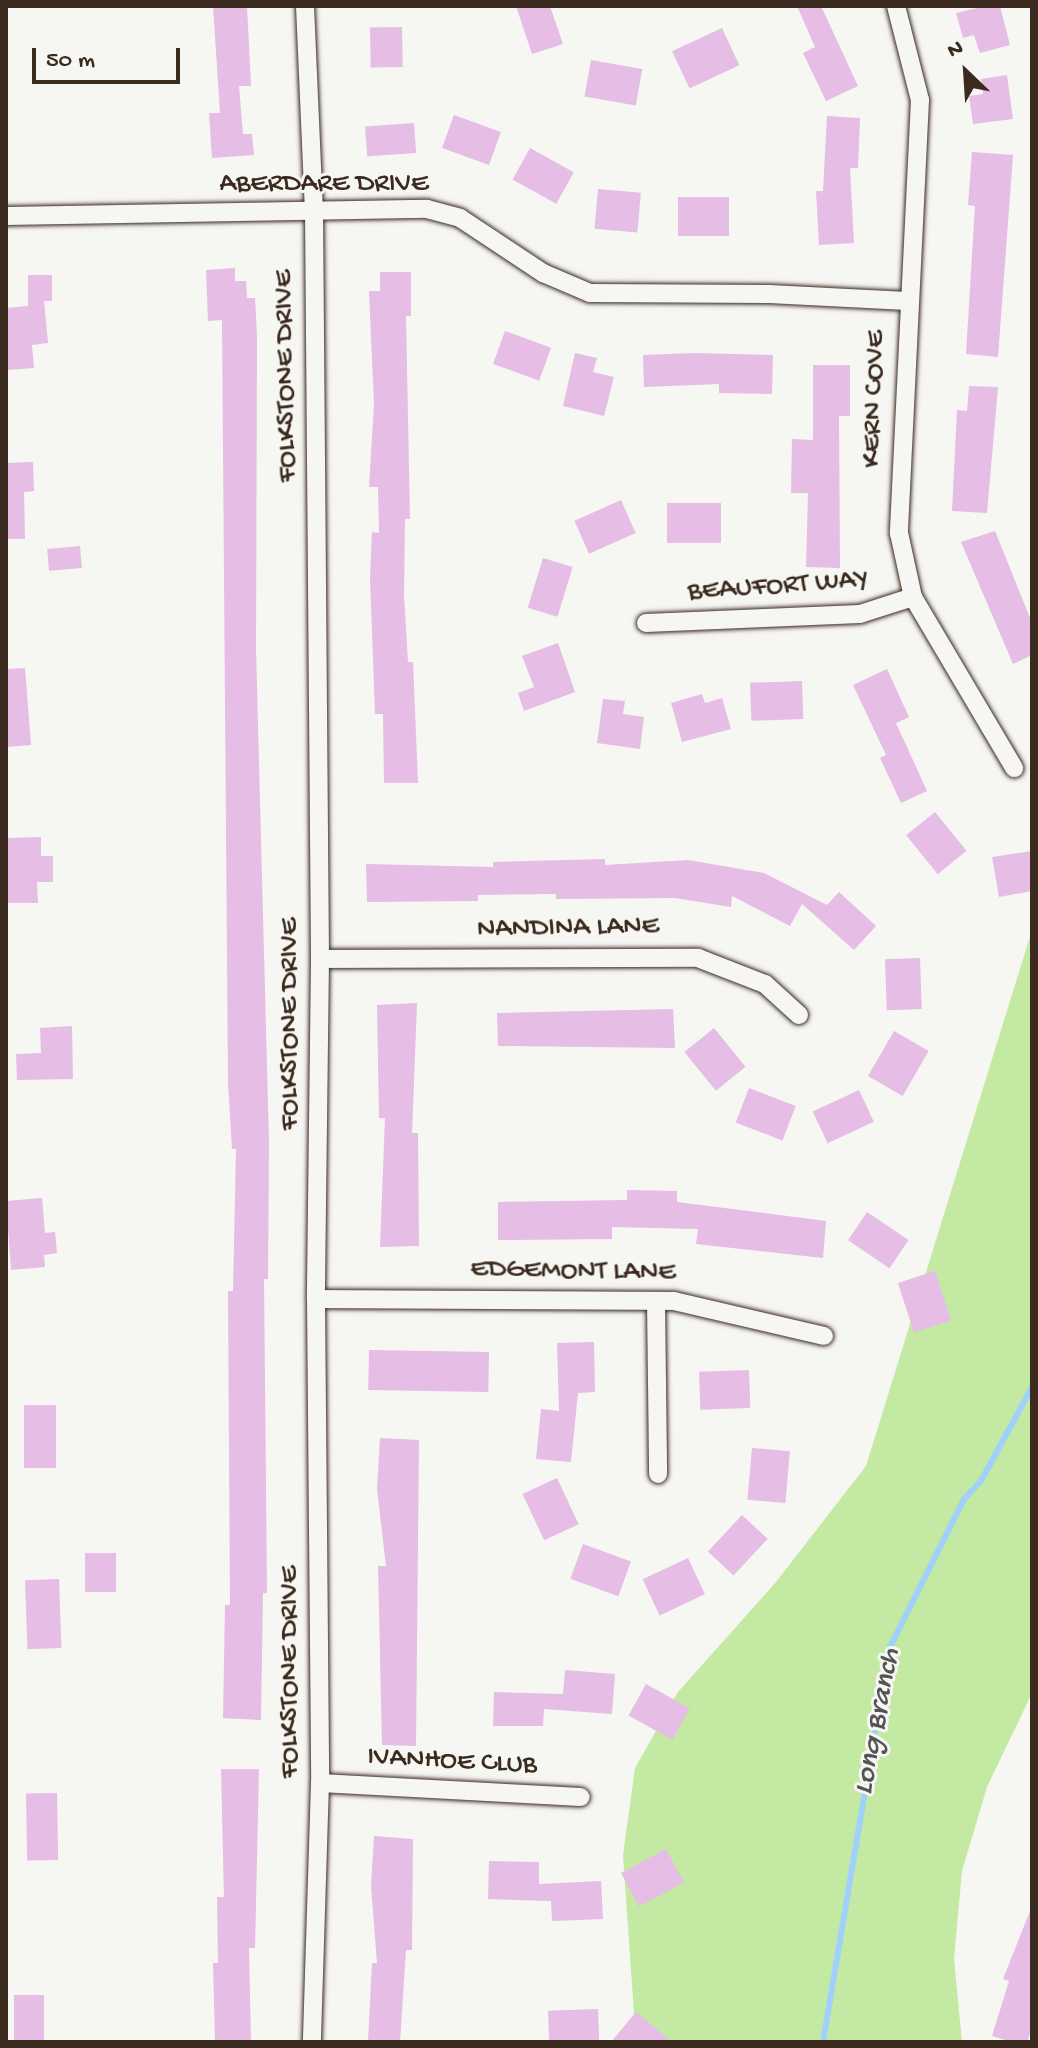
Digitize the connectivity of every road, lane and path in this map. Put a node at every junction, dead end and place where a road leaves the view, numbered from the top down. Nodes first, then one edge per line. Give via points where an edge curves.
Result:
1 (305, 6) edge
2 (896, 6) edge
3 (314, 210) junction
4 (6, 216) edge
5 (907, 301) junction
6 (913, 597) junction
7 (646, 623) dead end
8 (1014, 768) dead end
9 (320, 959) junction
10 (799, 1015) dead end
11 (316, 1299) junction
12 (656, 1301) junction
13 (824, 1336) dead end
14 (658, 1474) dead end
15 (320, 1783) junction
16 (581, 1797) dead end
17 (312, 2042) edge

1 - 3 street, FOLKSTONE DRIVE
2 - 5 street, KERN COVE via 920,100
3 - 4 street, ABERDARE DRIVE
3 - 5 street, ABERDARE DRIVE via 427,209 460,218 543,273 590,293
3 - 9 street, FOLKSTONE DRIVE
5 - 6 street, KERN COVE via 899,533
6 - 7 street, BEAUFORT WAY via 860,614
6 - 8 street, KERN COVE
9 - 10 street, NANDINA LANE via 698,958 765,984
9 - 11 street, FOLKSTONE DRIVE
11 - 12 street, EDGEMONT LANE
11 - 15 street, FOLKSTONE DRIVE
12 - 13 street, EDGEMONT LANE via 694,1303
12 - 14 street
15 - 16 street, IVANHOE CLUB
15 - 17 street, FOLKSTONE DRIVE

